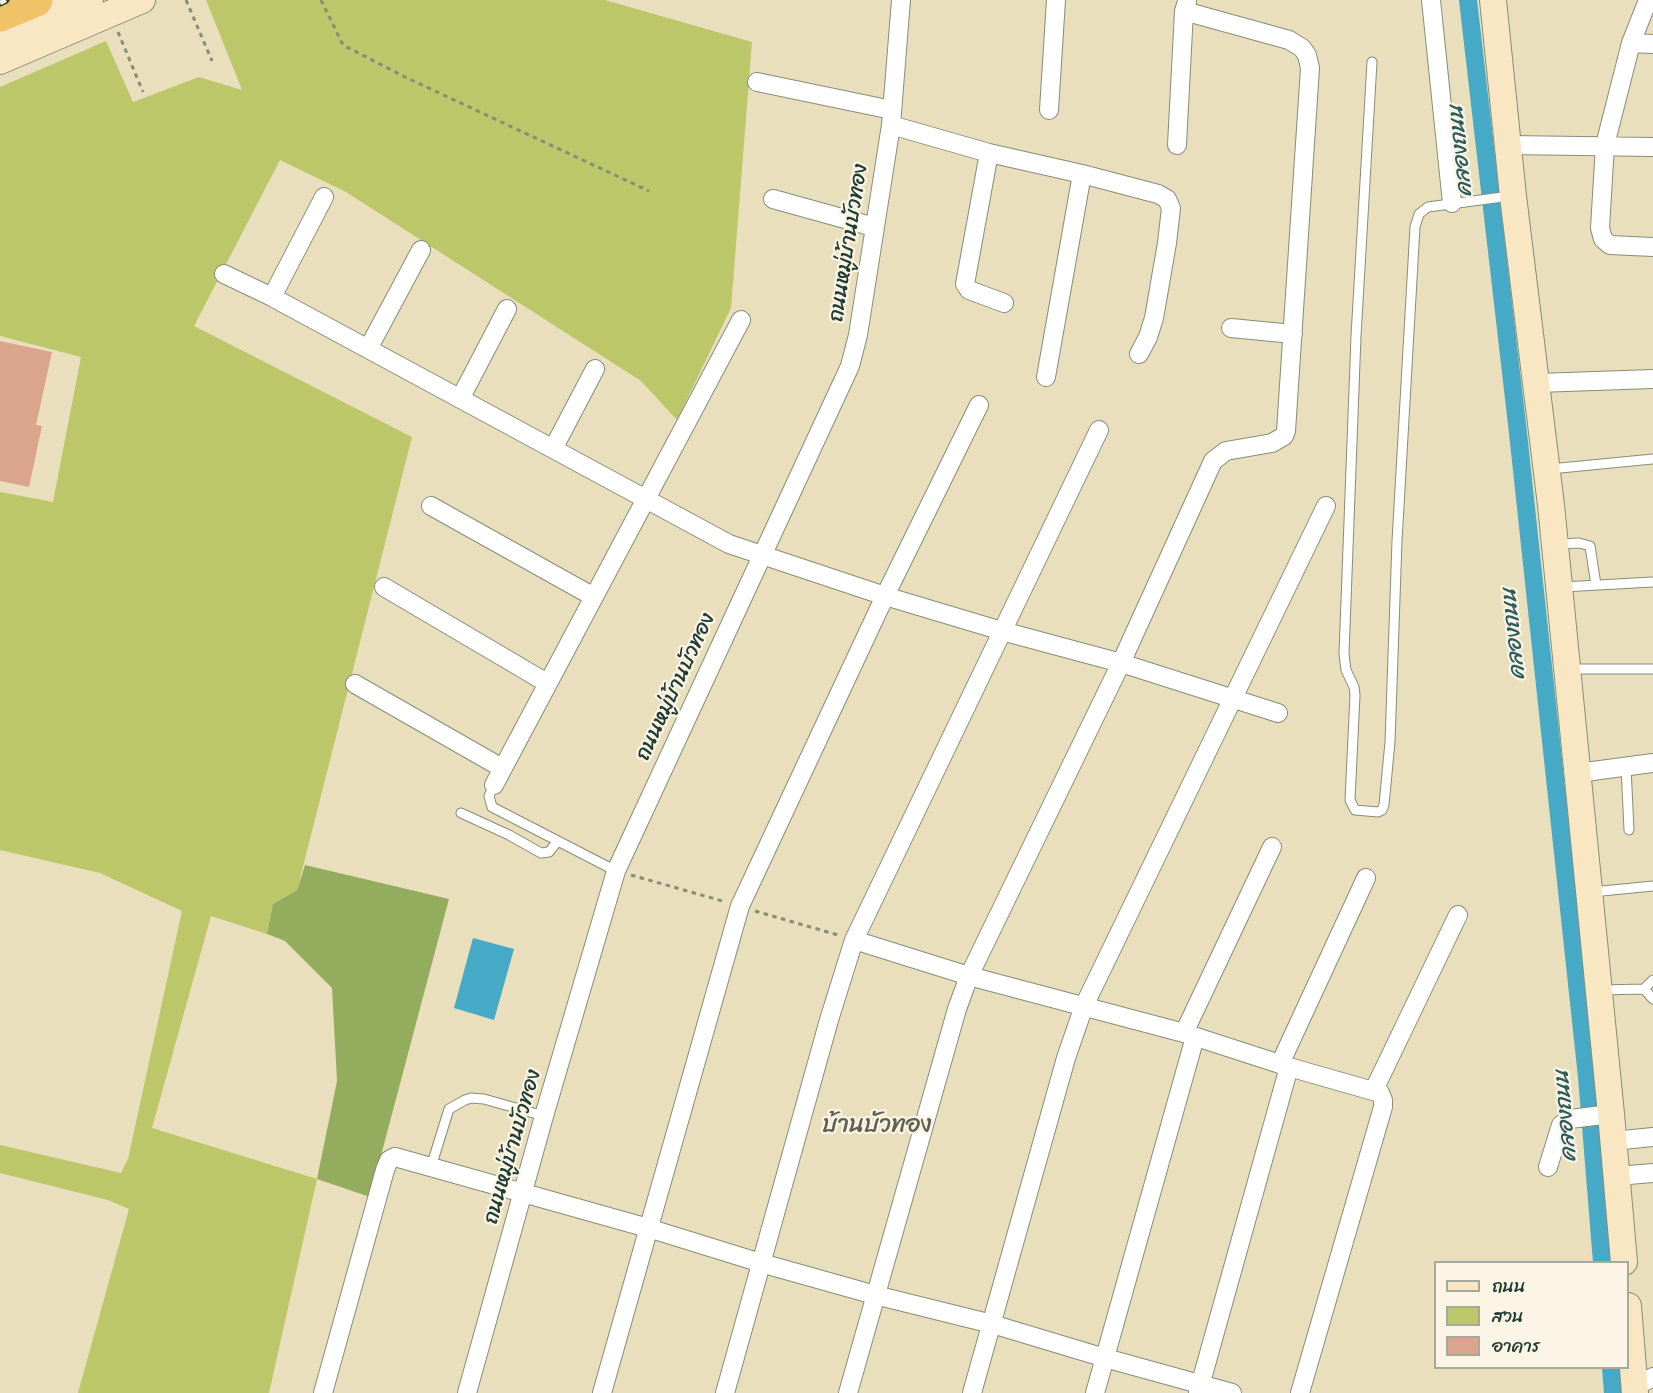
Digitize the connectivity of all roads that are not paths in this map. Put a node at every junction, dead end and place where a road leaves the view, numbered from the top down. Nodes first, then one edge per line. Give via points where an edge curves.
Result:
1 (36, 0) edge
2 (142, 0) edge
3 (901, 0) edge
4 (1056, 0) edge
5 (1431, 0) edge
6 (1494, 0) edge
7 (1648, 0) edge
8 (1186, 5) edge
9 (100, 7) edge
10 (0, 15) edge
11 (0, 36) edge
12 (1631, 43) junction
13 (1653, 44) edge
14 (0, 61) edge
15 (1372, 62) dead end
16 (757, 82) dead end
17 (1049, 110) dead end
18 (891, 117) junction
19 (1177, 145) dead end
20 (1509, 145) junction
21 (1605, 145) junction
22 (1653, 147) edge
23 (989, 153) junction
24 (1082, 174) junction
25 (324, 197) dead end
26 (1504, 197) junction
27 (773, 200) dead end
28 (1452, 203) junction
29 (874, 227) junction
30 (1653, 247) edge
31 (421, 250) dead end
32 (224, 274) dead end
33 (272, 297) junction
34 (1004, 303) dead end
35 (507, 309) dead end
36 (741, 320) dead end
37 (1232, 328) dead end
38 (1293, 334) junction
39 (368, 349) junction
40 (1139, 354) dead end
41 (595, 369) dead end
42 (1046, 377) dead end
43 (1653, 379) edge
44 (1537, 383) junction
45 (460, 399) junction
46 (979, 405) dead end
47 (1099, 430) dead end
48 (553, 449) junction
49 (1653, 459) edge
50 (1547, 469) junction
51 (646, 500) junction
52 (431, 506) dead end
53 (1326, 506) dead end
54 (1555, 544) junction
55 (763, 554) junction
56 (1653, 582) edge
57 (1596, 585) junction
58 (384, 587) dead end
59 (1560, 587) junction
60 (885, 596) junction
61 (594, 597) junction
62 (1002, 631) junction
63 (1121, 663) junction
64 (1567, 669) junction
65 (1653, 669) edge
66 (547, 683) junction
67 (355, 684) dead end
68 (1233, 699) junction
69 (1278, 712) dead end
70 (1653, 763) edge
71 (1626, 767) junction
72 (502, 768) junction
73 (1578, 773) junction
74 (494, 784) joint
75 (461, 813) dead end
76 (1629, 830) dead end
77 (557, 842) junction
78 (1272, 847) dead end
79 (616, 871) junction
80 (1366, 878) dead end
81 (1653, 886) edge
82 (1589, 892) junction
83 (1458, 915) dead end
84 (854, 940) junction
85 (969, 976) junction
86 (1653, 980) edge
87 (1644, 989) junction
88 (1599, 990) junction
89 (1653, 999) edge
90 (1084, 1006) junction
91 (1189, 1035) junction
92 (1285, 1065) junction
93 (1374, 1090) junction
94 (1603, 1115) junction
95 (544, 1116) junction
96 (1653, 1137) edge
97 (1613, 1141) junction
98 (431, 1167) junction
99 (1548, 1167) dead end
100 (1653, 1173) edge
101 (1617, 1176) junction
102 (524, 1193) junction
103 (648, 1228) junction
104 (1624, 1261) edge
105 (761, 1263) junction
106 (875, 1295) junction
107 (1629, 1312) edge
108 (992, 1324) junction
109 (1105, 1358) junction
110 (1641, 1386) edge
111 (1200, 1389) edge
112 (323, 1393) edge
113 (467, 1393) edge
114 (602, 1393) edge
115 (725, 1393) edge
116 (848, 1393) edge
117 (972, 1393) edge
118 (1095, 1393) edge
119 (1232, 1393) edge
120 (1300, 1393) edge

1 - 10 highway
2 - 9 street
3 - 18 street, ถนนหมู่บ้านบัวทอง
4 - 17 street
5 - 28 street
6 - 20 street
7 - 12 street
8 - 19 street
8 - 38 street via 1289,40 1307,54 1310,68
9 - 11 street via 62,9
9 - 14 street
12 - 13 street
12 - 21 street
15 - 28 lane via 1356,336 1344,654 1355,695 1350,800 1354,810 1378,812 1384,805 1415,228 1419,214 1428,207
16 - 18 street
18 - 23 street
18 - 29 street, ถนนหมู่บ้านบัวทอง
20 - 21 street
20 - 26 street
21 - 22 street
21 - 30 street via 1600,228 1603,239 1610,245
23 - 24 street
23 - 34 street via 965,285
24 - 40 street via 1158,194 1167,199 1171,208 1154,318
24 - 42 street
25 - 33 street
26 - 28 lane
26 - 44 street
27 - 29 street
29 - 55 street, ถนนหมู่บ้านบัวทอง via 850,366
31 - 39 street
32 - 33 street
33 - 39 street
35 - 45 street
36 - 51 street
37 - 38 street
38 - 63 street via 1284,436 1272,443 1226,451 1213,461
39 - 45 street
41 - 48 street
43 - 44 street
44 - 50 street
45 - 48 street
46 - 60 street
47 - 62 street
48 - 51 street
49 - 50 lane
50 - 54 street
51 - 55 street via 729,544
51 - 61 street
52 - 61 street
53 - 68 street
54 - 57 lane via 1590,546
54 - 59 street
55 - 60 street
55 - 79 street, ถนนหมู่บ้านบัวทอง
56 - 57 lane
57 - 59 lane
58 - 66 street
59 - 64 street
60 - 62 street
60 - 103 street via 740,906
61 - 66 street
62 - 63 street
62 - 84 street
63 - 68 street
63 - 85 street
64 - 65 lane
64 - 73 street
66 - 72 street
67 - 72 street
68 - 69 street
68 - 90 street
70 - 71 street
71 - 73 street
71 - 76 lane
72 - 74 street
73 - 82 street
74 - 77 lane via 489,796 492,807
75 - 77 lane via 541,852 549,852
77 - 79 lane
78 - 91 street
79 - 95 street, ถนนหมู่บ้านบัวทอง
80 - 92 street
81 - 82 lane
82 - 88 street
83 - 93 street
84 - 85 street
84 - 105 street
85 - 90 street
85 - 106 street
86 - 87 lane
87 - 88 lane
87 - 89 lane
88 - 94 street
90 - 91 street
90 - 108 street
91 - 92 street
91 - 109 street
92 - 93 street
92 - 111 street
93 - 120 street via 1382,1097 1383,1107
94 - 97 street
94 - 99 street via 1570,1119 1562,1125
95 - 98 lane via 484,1099 465,1100 449,1109
95 - 102 street, ถนนหมู่บ้านบัวทอง
96 - 97 street
97 - 101 street
98 - 102 street
98 - 112 street via 403,1159 389,1160
100 - 101 street
101 - 104 street
102 - 103 street
102 - 113 street, ถนนหมู่บ้านบัวทอง
103 - 105 street
103 - 114 street
105 - 106 street
105 - 115 street
106 - 108 street
106 - 116 street
107 - 110 street
108 - 109 street
108 - 117 street
109 - 111 street
109 - 118 street
111 - 119 street

